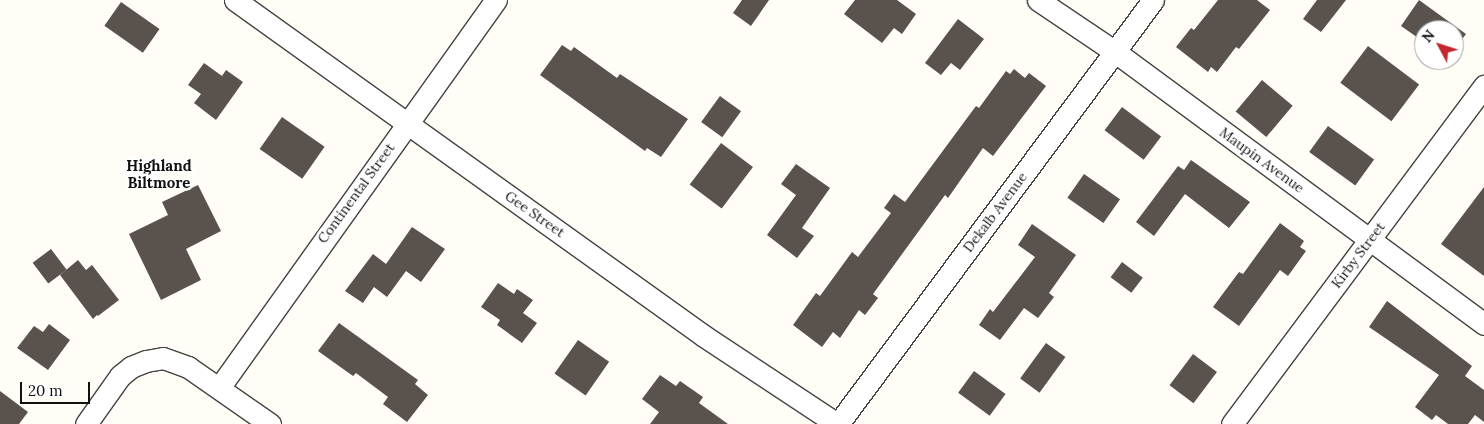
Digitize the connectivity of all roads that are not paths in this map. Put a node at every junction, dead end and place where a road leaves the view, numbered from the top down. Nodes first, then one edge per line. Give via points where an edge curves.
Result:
1 (235, 0) edge
2 (496, 0) edge
3 (1038, 0) edge
4 (1153, 0) edge
5 (1114, 51) junction
6 (1484, 86) edge
7 (407, 123) junction
8 (1370, 239) junction
9 (1484, 324) edge
10 (219, 388) junction
11 (86, 424) edge
12 (270, 424) edge
13 (837, 424) edge
14 (1232, 424) edge

1 - 7 street, Gee Street
2 - 7 street, Continental Street
3 - 5 street, Maupin Avenue
4 - 5 street, Dekalb Avenue
5 - 8 street, Maupin Avenue
5 - 13 street, Dekalb Avenue
6 - 8 street, Kirby Street
7 - 10 street, Continental Street
7 - 13 street, Gee Street via 704,336
8 - 9 street, Maupin Avenue
8 - 14 street, Kirby Street
10 - 11 street via 180,362 163,358 146,360 120,376
10 - 12 street

